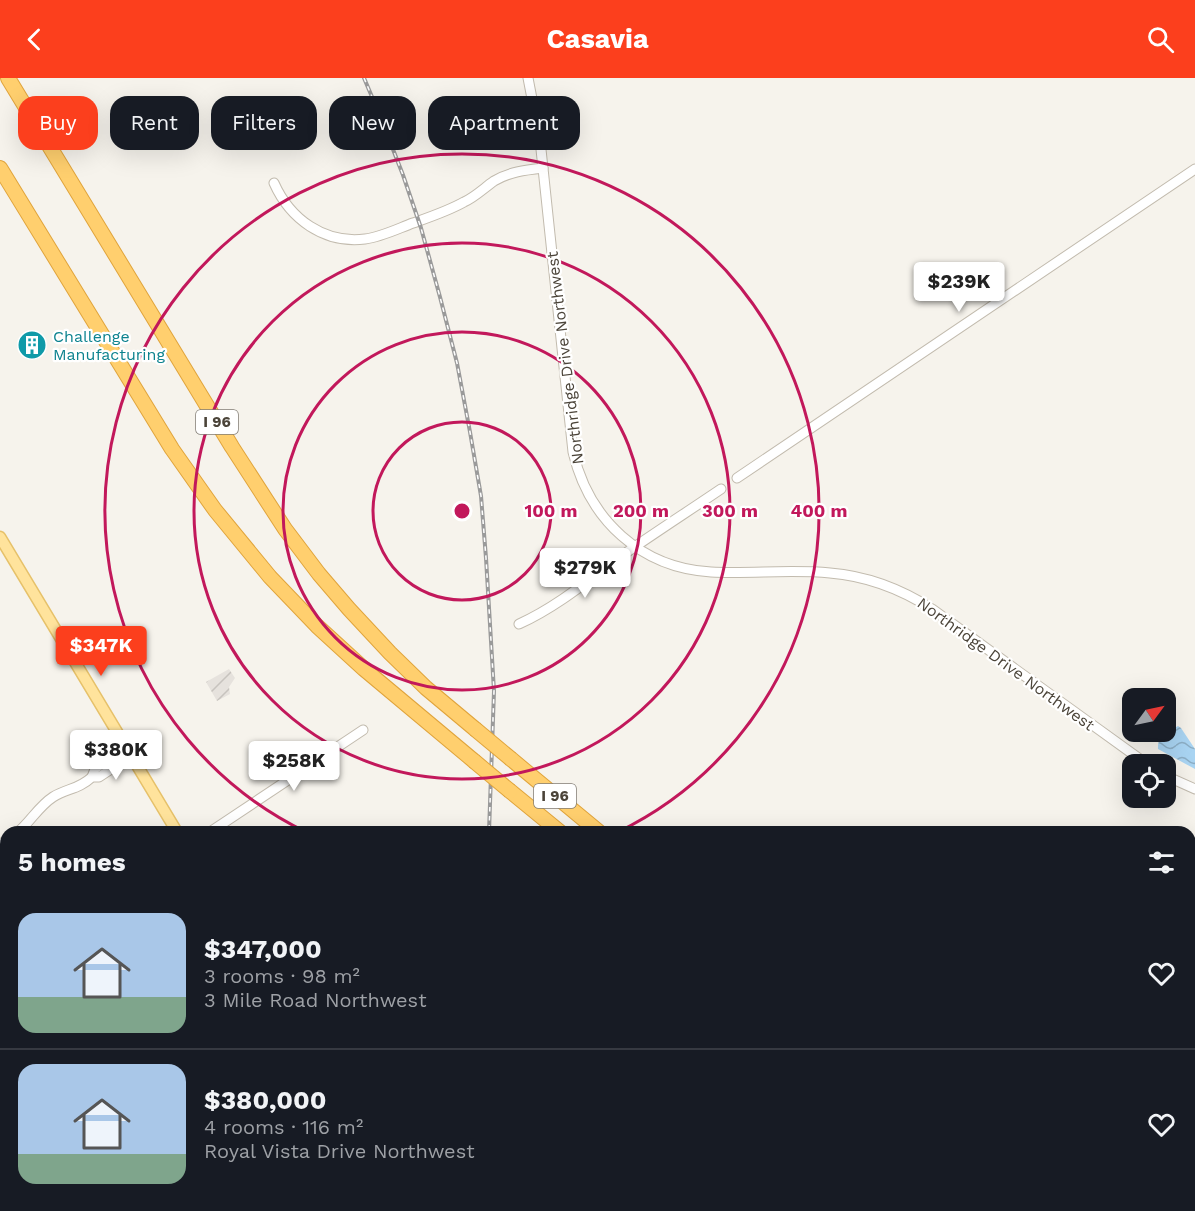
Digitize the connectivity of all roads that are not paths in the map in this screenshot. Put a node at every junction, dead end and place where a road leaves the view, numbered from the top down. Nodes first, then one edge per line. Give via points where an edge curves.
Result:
1 (8, 78) edge
2 (528, 78) edge
3 (0, 168) edge
4 (543, 168) junction
5 (1195, 169) edge
6 (274, 183) dead end
7 (737, 478) dead end
8 (721, 489) dead end
9 (1, 542) edge
10 (635, 547) junction
11 (519, 624) dead end
12 (363, 730) dead end
13 (128, 751) junction
14 (1133, 754) edge
15 (1176, 780) edge
16 (1195, 789) edge
17 (24, 826) edge
18 (173, 826) edge
19 (219, 826) edge
20 (553, 826) edge
21 (592, 826) edge

1 - 21 highway, I 96, bridge via 243,465 319,574 426,688
2 - 4 street, Northridge Drive Northwest
3 - 20 highway, I 96, bridge via 172,449 270,577 364,669
4 - 6 street via 510,174 459,205 384,234 357,239 334,237 312,228 288,208
4 - 10 street, Northridge Drive Northwest via 575,460 595,506 615,531
5 - 7 street
8 - 10 street
9 - 13 main road
10 - 11 street
10 - 14 street, Northridge Drive Northwest via 662,561 693,570 829,573 896,589 932,609
12 - 19 street
13 - 17 street via 99,777 47,801
13 - 18 main road
15 - 16 street

